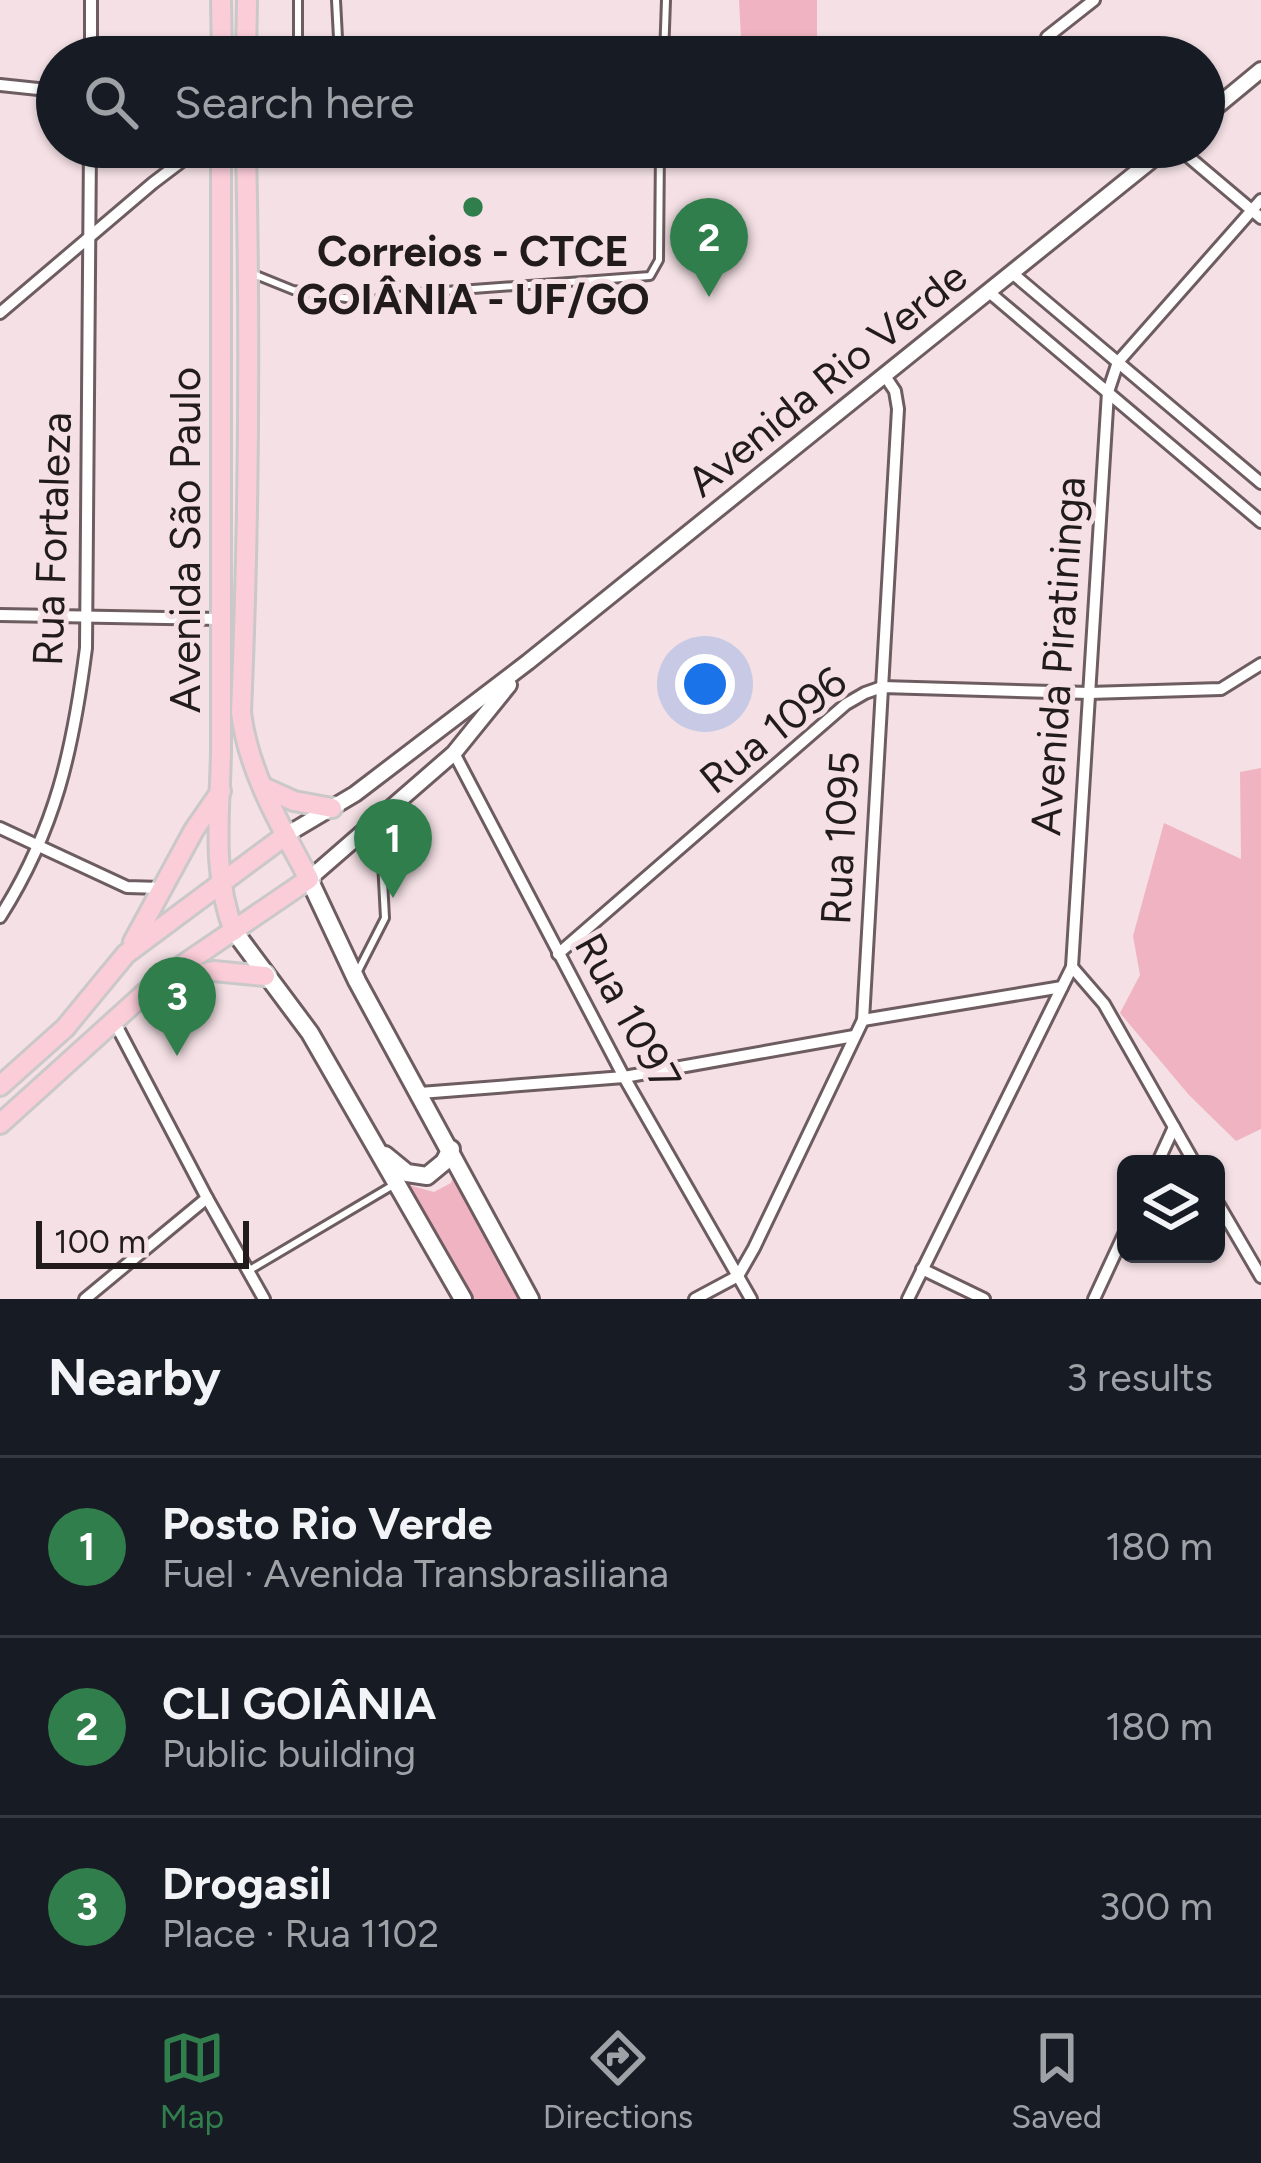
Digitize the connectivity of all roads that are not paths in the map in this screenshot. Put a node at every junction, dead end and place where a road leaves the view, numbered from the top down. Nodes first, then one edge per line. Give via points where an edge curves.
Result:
1 (91, 0) edge
2 (221, 0) edge
3 (247, 0) edge
4 (298, 0) edge
5 (336, 0) edge
6 (666, 0) edge
7 (1094, 0) edge
8 (91, 36) edge
9 (222, 36) edge
10 (246, 36) edge
11 (298, 36) edge
12 (337, 36) edge
13 (665, 36) edge
14 (1048, 36) edge
15 (1261, 70) edge
16 (0, 85) edge
17 (36, 89) edge
18 (1225, 100) edge
19 (91, 168) edge
20 (172, 168) edge
21 (220, 168) edge
22 (245, 168) edge
23 (659, 168) edge
24 (1142, 168) edge
25 (1204, 168) edge
26 (1258, 209) edge
27 (90, 237) junction
28 (249, 273) junction
29 (1012, 273) junction
30 (989, 292) junction
31 (0, 313) edge
32 (1118, 362) junction
33 (885, 376) junction
34 (1108, 392) junction
35 (1261, 483) edge
36 (1261, 522) edge
37 (0, 615) edge
38 (86, 617) junction
39 (221, 619) junction
40 (528, 662) junction
41 (1261, 664) edge
42 (882, 687) junction
43 (1089, 693) junction
44 (454, 753) junction
45 (262, 786) junction
46 (220, 791) junction
47 (332, 808) junction
48 (392, 808) junction
49 (0, 828) edge
50 (286, 836) junction
51 (38, 845) junction
52 (309, 879) junction
53 (220, 884) junction
54 (164, 888) junction
55 (0, 917) edge
56 (234, 931) junction
57 (126, 954) junction
58 (558, 954) junction
59 (1072, 967) junction
60 (265, 976) junction
61 (356, 976) junction
62 (154, 984) junction
63 (1062, 987) junction
64 (862, 1019) junction
65 (115, 1021) junction
66 (854, 1036) junction
67 (624, 1077) junction
68 (0, 1086) edge
69 (420, 1093) junction
70 (0, 1124) edge
71 (1174, 1127) junction
72 (375, 1146) junction
73 (451, 1149) junction
74 (1161, 1155) edge
75 (1190, 1155) edge
76 (396, 1183) junction
77 (207, 1198) junction
78 (1225, 1215) edge
79 (1117, 1249) edge
80 (922, 1269) junction
81 (248, 1271) junction
82 (738, 1276) junction
83 (1261, 1277) edge
84 (85, 1299) edge
85 (264, 1299) edge
86 (463, 1299) edge
87 (530, 1299) edge
88 (695, 1299) edge
89 (751, 1299) edge
90 (908, 1299) edge
91 (984, 1299) edge
92 (1094, 1299) edge

1 - 8 street
2 - 9 main road
3 - 10 main road
4 - 11 lane
5 - 12 lane
6 - 13 lane
7 - 14 street
15 - 18 street
16 - 17 street
19 - 27 street, Rua Fortaleza
20 - 27 street
21 - 39 main road, Avenida São Paulo
22 - 28 main road, Avenida São Paulo
23 - 28 lane via 659,260 650,276 366,301 293,290
24 - 29 street, Avenida Rio Verde
25 - 26 street
26 - 32 street
27 - 31 street
27 - 38 street, Rua Fortaleza
28 - 45 main road, Avenida São Paulo via 241,712
29 - 30 street, Avenida Rio Verde
29 - 32 street
30 - 33 street, Avenida Rio Verde
30 - 34 street
32 - 34 street, Avenida Piratininga
32 - 35 street
33 - 40 street, Avenida Rio Verde
33 - 42 street, Rua 1095 via 898,409
34 - 36 street
34 - 43 street, Avenida Piratininga
37 - 38 street
38 - 39 street
38 - 51 street, Rua Fortaleza via 76,726
39 - 46 main road, Avenida São Paulo
40 - 44 street, Avenida Rio Verde
40 - 47 street, Avenida Rio Verde
41 - 43 street, Rua 1096 via 1221,689
42 - 43 street, Rua 1096
42 - 58 street, Rua 1096 via 846,704
42 - 64 street, Rua 1095
43 - 59 street, Avenida Piratininga
44 - 48 street, Avenida Rio Verde
44 - 58 street, Rua 1097
45 - 47 main road
45 - 50 main road, Avenida São Paulo
46 - 53 main road, Avenida São Paulo
46 - 54 main road
47 - 50 street, Avenida Rio Verde
48 - 52 street, Avenida Rio Verde
48 - 61 lane via 382,861 385,918
49 - 51 street
50 - 52 main road, Avenida São Paulo
50 - 53 main road
51 - 54 street via 127,887
51 - 55 street, Rua Fortaleza
52 - 56 main road
52 - 61 main road
53 - 56 main road, Avenida São Paulo
53 - 57 main road
54 - 57 main road
56 - 60 main road
56 - 62 main road
57 - 68 main road via 64,1028
58 - 67 street, Rua 1097
59 - 63 street
59 - 71 street via 1104,1004
60 - 62 main road via 214,971
60 - 72 main road via 310,1034
61 - 69 main road
62 - 65 main road
63 - 64 street
63 - 80 street
64 - 66 street
65 - 70 main road
65 - 77 street
66 - 67 street
66 - 82 street
67 - 69 street
67 - 82 street, Rua 1097
69 - 73 main road
71 - 74 street
71 - 75 street
72 - 73 main road via 416,1176 436,1172
72 - 76 main road
73 - 87 main road
76 - 81 lane
76 - 86 main road
77 - 81 street
77 - 84 street
78 - 83 street
79 - 92 street
80 - 90 street
80 - 91 street
81 - 85 street
82 - 88 street
82 - 89 street, Rua 1097

